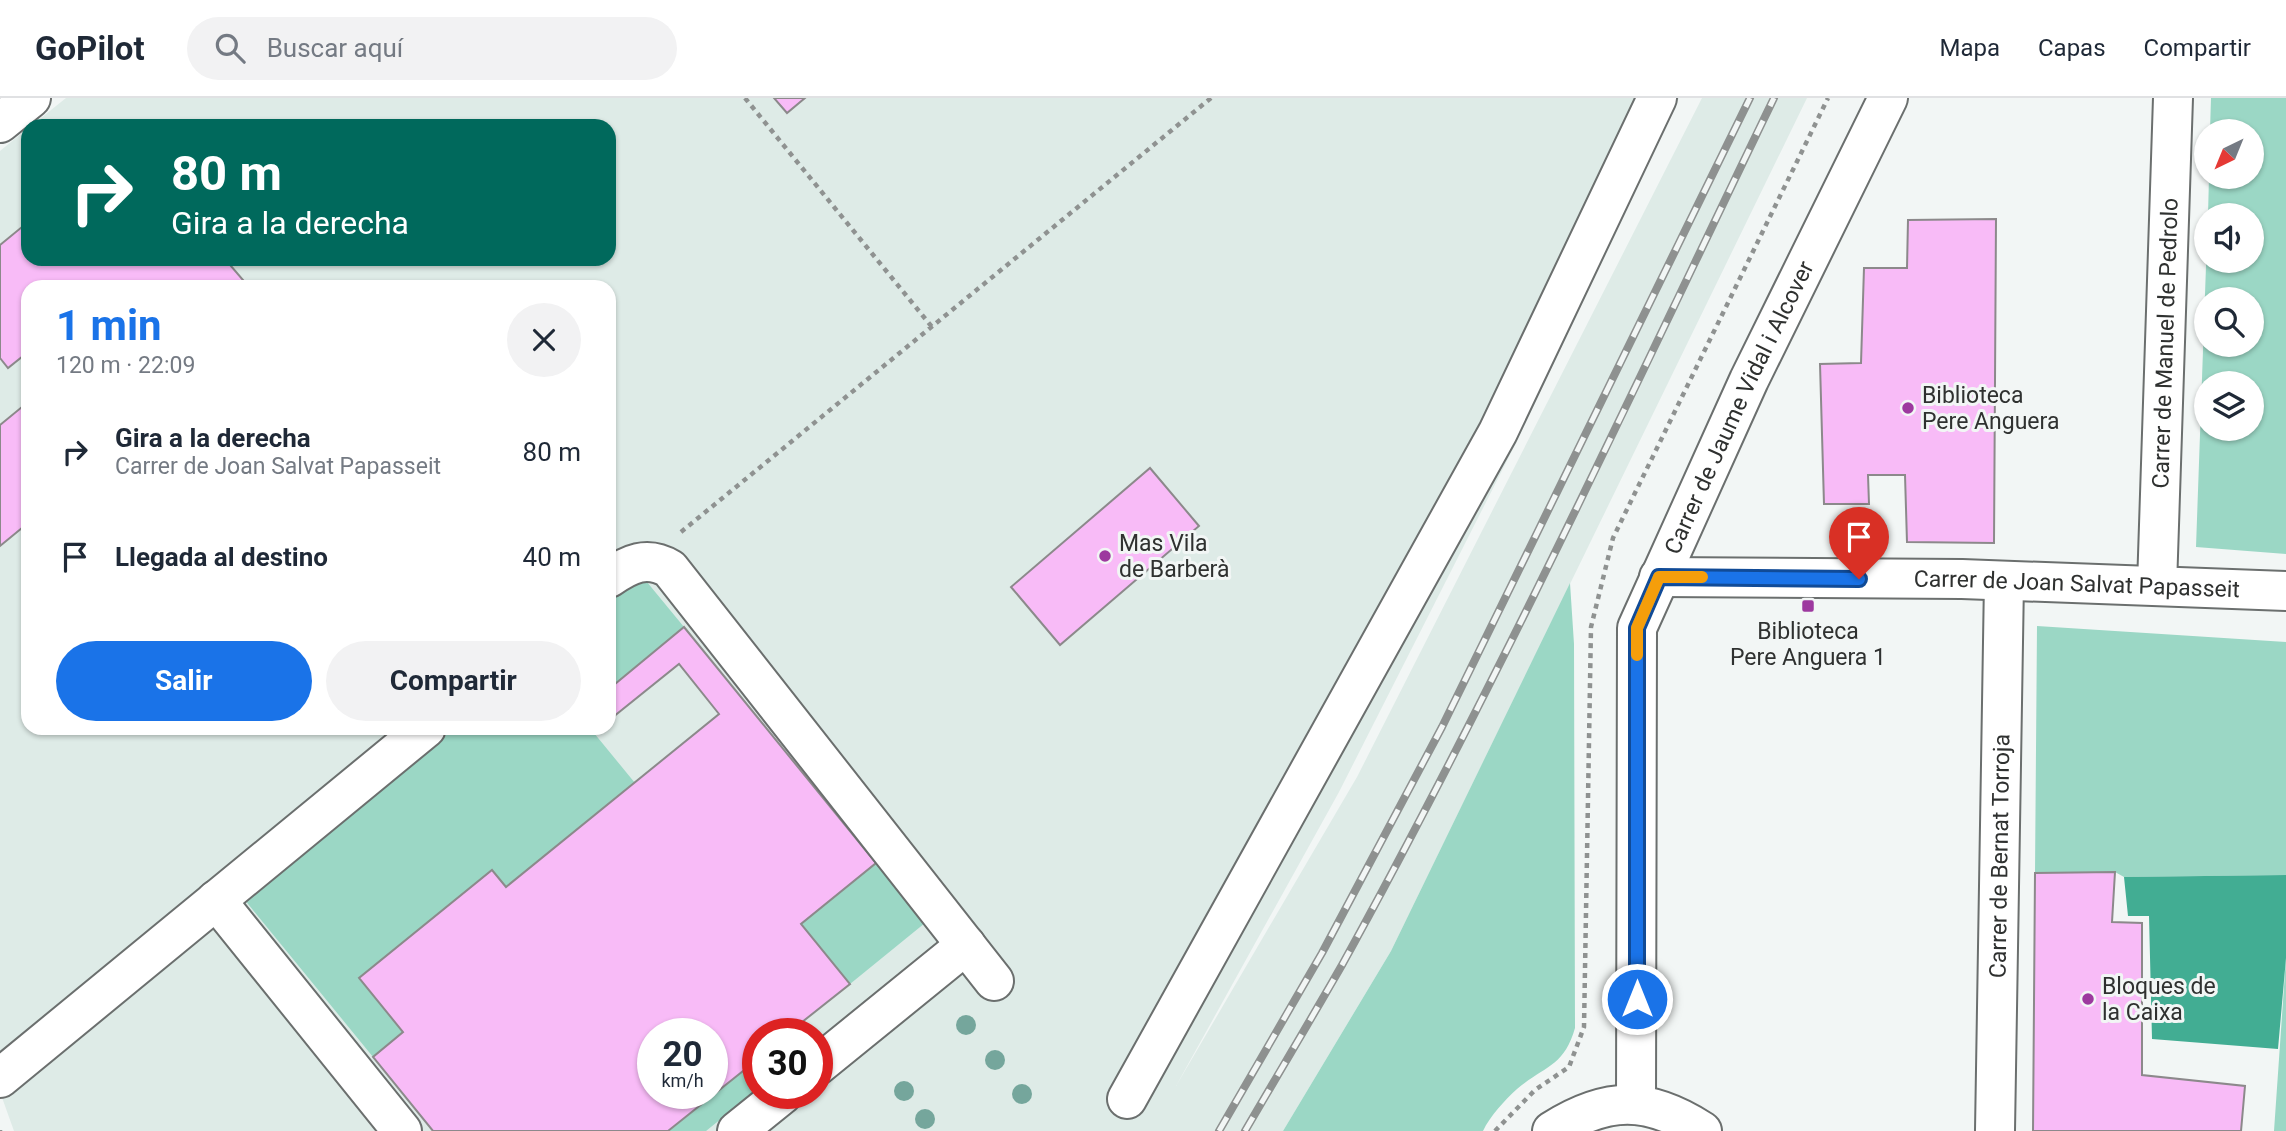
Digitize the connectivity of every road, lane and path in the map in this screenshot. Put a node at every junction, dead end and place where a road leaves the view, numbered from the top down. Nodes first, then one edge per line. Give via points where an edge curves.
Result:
1 (31, 98) edge
2 (745, 98) edge
3 (1211, 98) edge
4 (1657, 98) edge
5 (1888, 98) edge
6 (2173, 98) edge
7 (0, 123) edge
8 (932, 327) junction
9 (647, 561) junction
10 (616, 573) edge
11 (1659, 577) junction
12 (2004, 581) junction
13 (2157, 586) junction
14 (2286, 591) edge
15 (417, 735) edge
16 (216, 900) junction
17 (966, 945) junction
18 (994, 981) dead end
19 (833, 1053) edge
20 (0, 1078) edge
21 (1127, 1099) dead end
22 (1636, 1104) junction
23 (764, 1109) edge
24 (402, 1131) edge
25 (737, 1131) edge
26 (1552, 1131) edge
27 (1702, 1131) edge
28 (1995, 1131) edge

1 - 7 street
2 - 8 path
3 - 8 path
4 - 21 street via 1498,432
5 - 11 street, Carrer de Jaume Vidal i Alcover via 1749,380
6 - 13 street, Carrer de Manuel de Pedrolo
8 - 9 path
9 - 10 street
9 - 17 street via 670,569
11 - 12 street, Carrer de Joan Salvat Papasseit
11 - 22 street, Carrer de Jaume Vidal i Alcover via 1637,628
12 - 13 street, Carrer de Joan Salvat Papasseit
12 - 28 street, Carrer de Bernat Torroja
13 - 14 street, Carrer de Joan Salvat Papasseit
15 - 16 street
16 - 20 street
16 - 24 street
17 - 18 street
17 - 19 street
22 - 26 street via 1604,1107
22 - 27 street via 1679,1115
23 - 25 street

